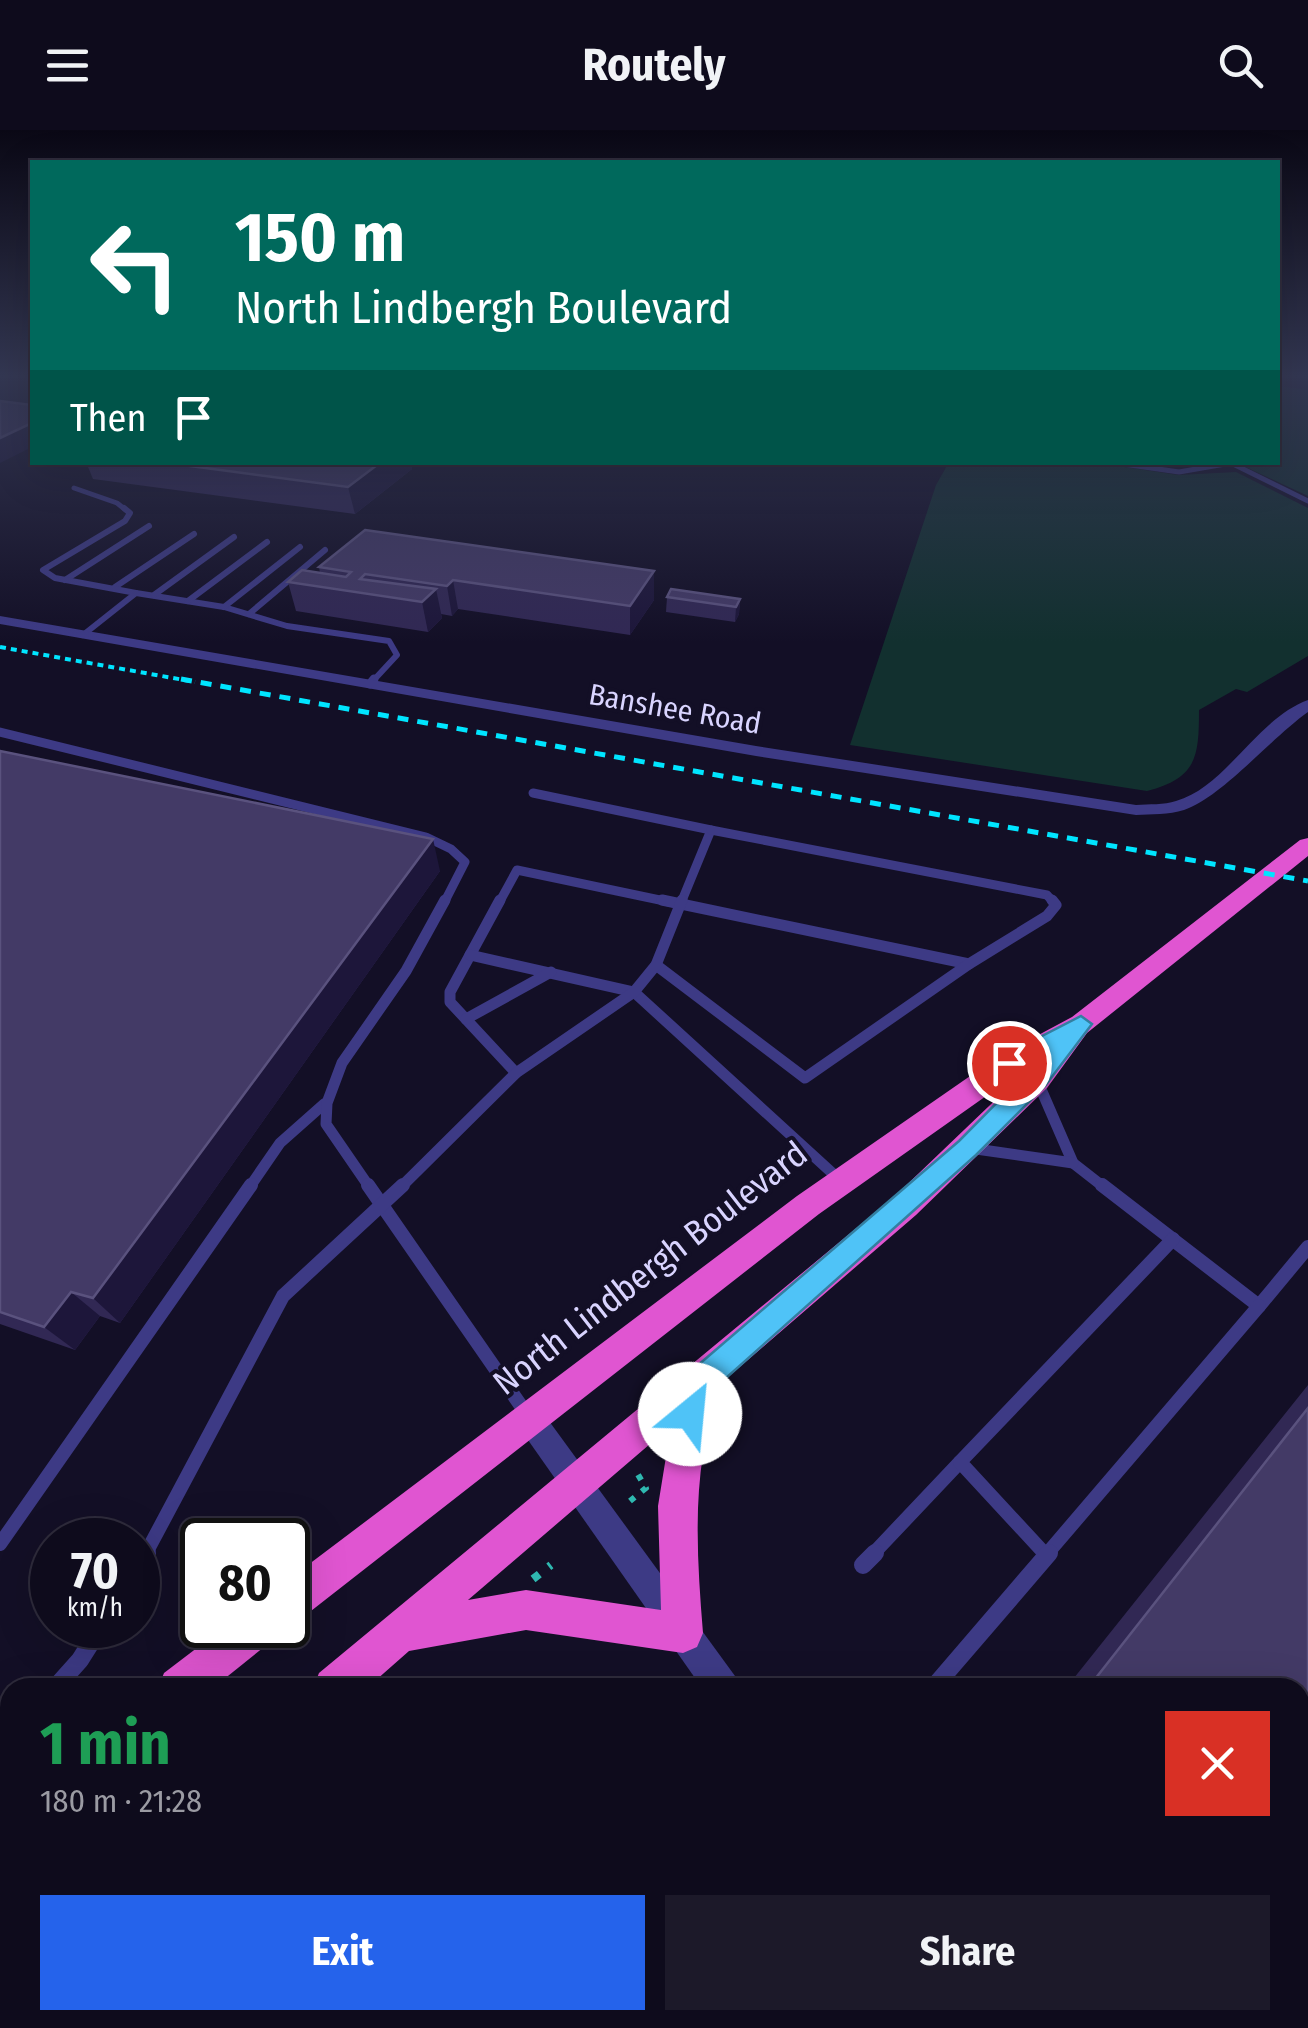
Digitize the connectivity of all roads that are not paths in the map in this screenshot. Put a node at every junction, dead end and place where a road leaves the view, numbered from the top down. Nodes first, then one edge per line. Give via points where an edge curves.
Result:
1 (1134, 466) edge
2 (1215, 466) edge
3 (1235, 466) edge
4 (74, 488) dead end
5 (1308, 502) edge
6 (149, 526) dead end
7 (194, 534) dead end
8 (234, 537) dead end
9 (267, 542) dead end
10 (300, 547) dead end
11 (324, 550) dead end
12 (65, 580) junction
13 (115, 587) junction
14 (136, 592) junction
15 (154, 596) junction
16 (188, 601) junction
17 (224, 607) junction
18 (250, 614) junction
19 (0, 620) edge
20 (83, 634) junction
21 (370, 684) junction
22 (1308, 705) edge
23 (0, 732) edge
24 (533, 793) dead end
25 (711, 830) junction
26 (1308, 845) edge
27 (680, 903) junction
28 (470, 955) junction
29 (970, 964) junction
30 (656, 966) junction
31 (551, 972) junction
32 (634, 992) junction
33 (466, 1019) junction
34 (1081, 1024) junction
35 (516, 1073) junction
36 (1037, 1080) junction
37 (324, 1104) junction
38 (968, 1148) junction
39 (1074, 1163) junction
40 (841, 1181) junction
41 (383, 1206) junction
42 (1173, 1240) junction
43 (1308, 1247) edge
44 (1259, 1306) junction
45 (707, 1376) junction
46 (530, 1420) junction
47 (960, 1462) junction
48 (576, 1483) junction
49 (160, 1528) edge
50 (0, 1544) edge
51 (1046, 1554) junction
52 (862, 1565) dead end
53 (310, 1587) edge
54 (399, 1632) junction
55 (684, 1633) junction
56 (88, 1648) edge
57 (230, 1648) edge
58 (64, 1678) edge
59 (191, 1678) edge
60 (346, 1678) edge
61 (716, 1678) edge
62 (941, 1678) edge

1 - 2 lane via 1179,472
3 - 5 lane
4 - 12 lane via 130,513 43,570
6 - 12 lane
7 - 13 lane
8 - 15 lane
9 - 16 lane
10 - 17 lane
11 - 18 lane
12 - 13 lane
13 - 14 lane
14 - 15 lane
14 - 20 lane
15 - 16 lane
16 - 17 lane
17 - 18 lane
18 - 21 lane via 390,642 397,655
19 - 20 street, Banshee Road
20 - 21 street, Banshee Road
21 - 22 street, Banshee Road via 1136,810 1177,807 1202,796
23 - 37 lane via 426,837 464,862
24 - 25 lane
25 - 27 lane
25 - 29 lane via 1054,899 1046,916
26 - 34 highway, North Lindbergh Boulevard
27 - 28 lane via 517,870
27 - 29 lane
27 - 30 lane
28 - 31 lane
28 - 33 lane via 450,992 450,1002
29 - 30 lane via 805,1078
30 - 32 lane
31 - 32 lane
31 - 33 lane
32 - 35 lane
32 - 40 lane
33 - 35 lane
34 - 36 highway, North Lindbergh Boulevard
34 - 40 highway, North Lindbergh Boulevard via 1009,1063
35 - 41 lane
36 - 38 highway, North Lindbergh Boulevard
36 - 39 lane
37 - 41 lane via 326,1124
37 - 50 lane via 280,1143
38 - 39 lane
38 - 45 highway, North Lindbergh Boulevard
39 - 42 lane
40 - 46 highway, North Lindbergh Boulevard
41 - 46 lane
41 - 49 lane via 283,1296
42 - 44 lane
42 - 47 lane
43 - 44 lane
44 - 51 lane
45 - 48 highway, North Lindbergh Boulevard
45 - 55 highway via 680,1450 676,1510
46 - 48 street
46 - 53 highway, North Lindbergh Boulevard
47 - 51 lane
47 - 52 lane
48 - 54 highway, North Lindbergh Boulevard
48 - 55 street
51 - 62 lane
54 - 55 highway via 526,1610
54 - 60 highway, North Lindbergh Boulevard
55 - 61 street
56 - 58 lane
57 - 59 highway

